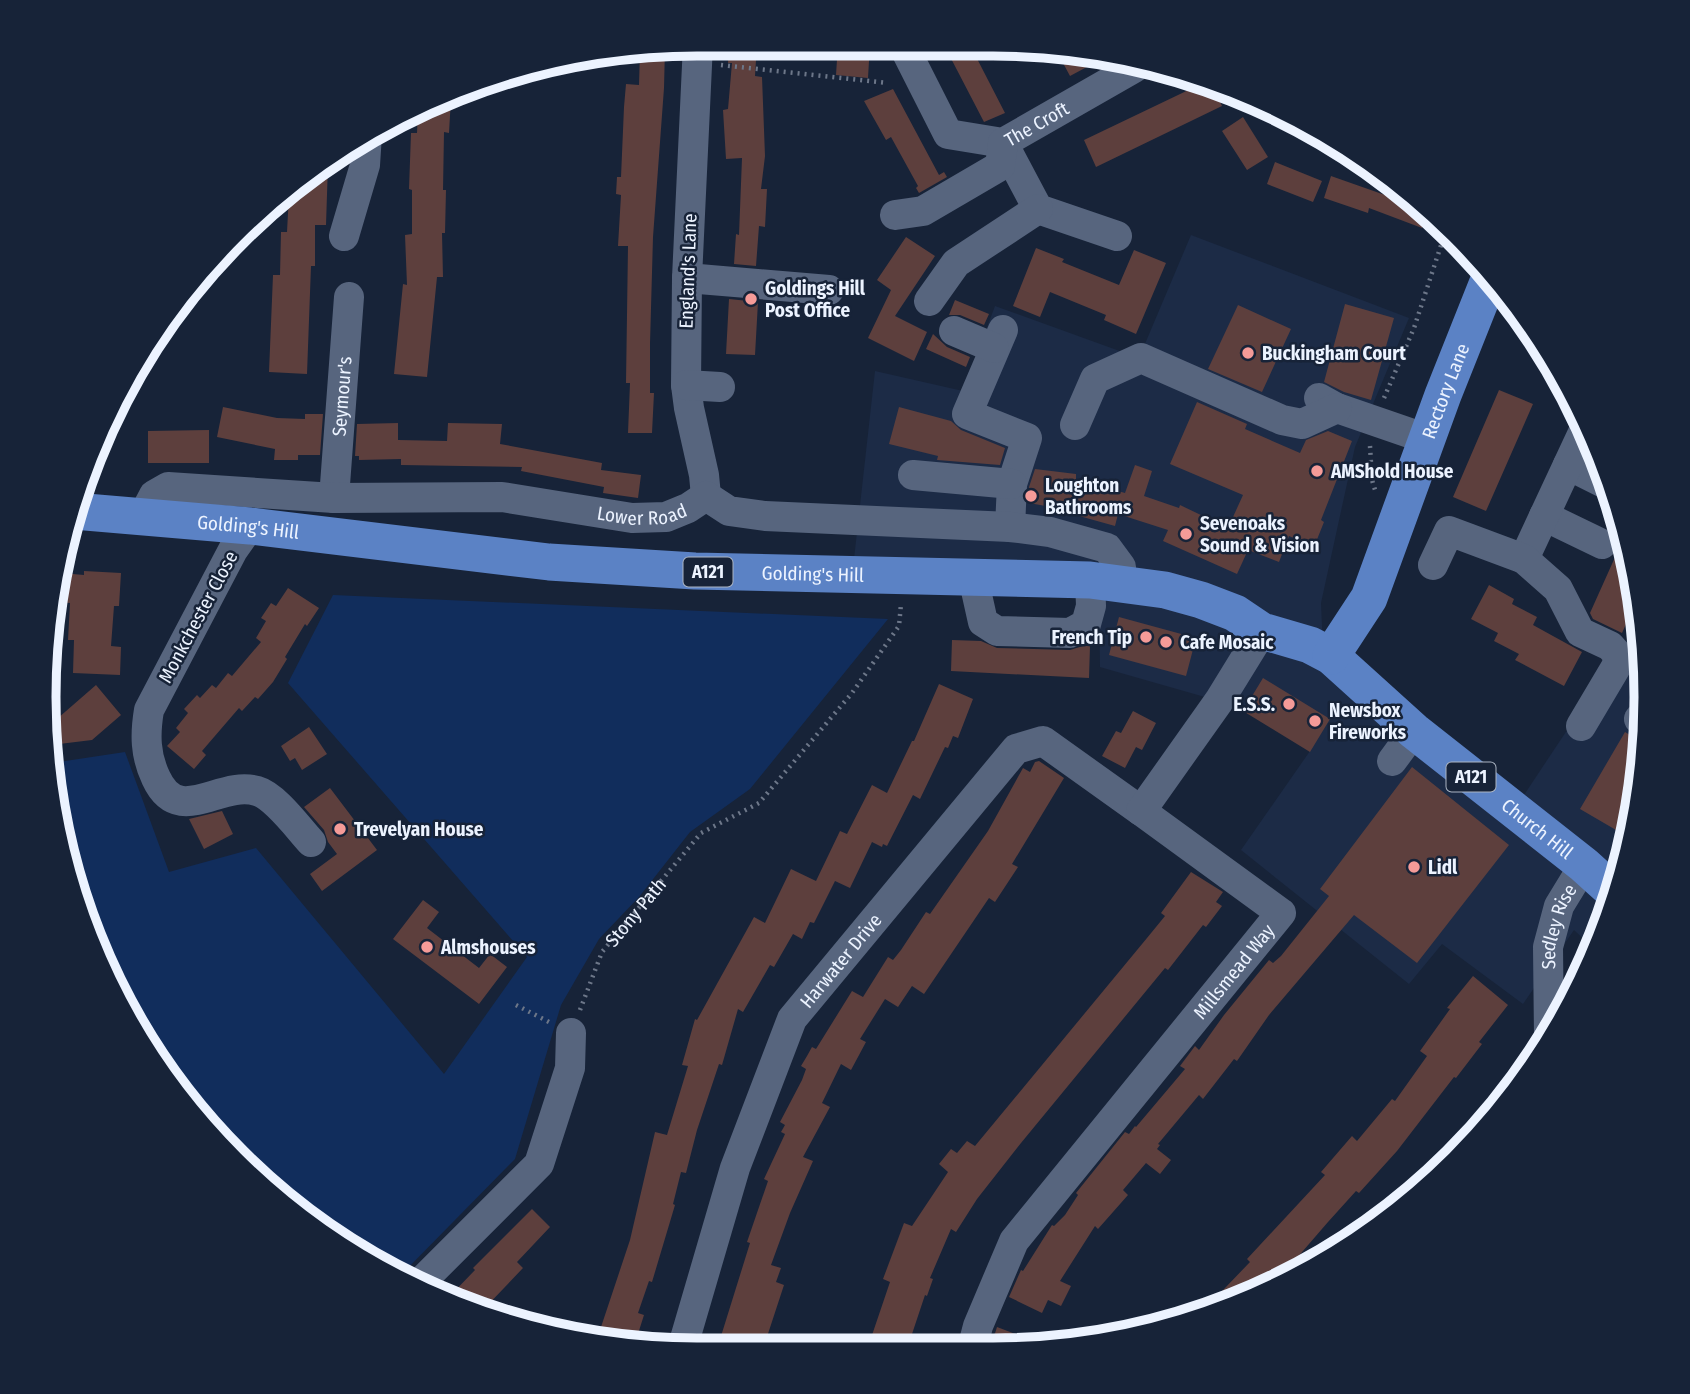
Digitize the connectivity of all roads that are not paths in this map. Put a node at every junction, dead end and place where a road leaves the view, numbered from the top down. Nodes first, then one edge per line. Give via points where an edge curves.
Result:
1 (697, 56) edge
2 (909, 56) edge
3 (1129, 71) edge
4 (1003, 143) junction
5 (366, 148) edge
6 (1038, 209) junction
7 (895, 215) dead end
8 (344, 236) dead end
9 (1117, 236) dead end
10 (687, 278) junction
11 (1486, 287) edge
12 (829, 290) dead end
13 (349, 297) dead end
14 (929, 301) dead end
15 (954, 331) dead end
16 (686, 385) junction
17 (720, 387) dead end
18 (1075, 425) dead end
19 (1427, 439) junction
20 (1580, 440) edge
21 (1568, 465) junction
22 (913, 475) dead end
23 (1595, 479) edge
24 (1012, 484) junction
25 (706, 496) junction
26 (334, 498) junction
27 (84, 512) edge
28 (143, 516) junction
29 (1544, 516) junction
30 (250, 526) junction
31 (1010, 527) junction
32 (1602, 544) dead end
33 (1524, 559) junction
34 (1433, 565) dead end
35 (973, 577) junction
36 (1105, 582) junction
37 (1262, 631) junction
38 (1331, 656) junction
39 (1581, 726) dead end
40 (1414, 731) junction
41 (1392, 761) dead end
42 (1141, 811) junction
43 (312, 842) dead end
44 (1584, 865) junction
45 (1606, 884) edge
46 (1549, 1017) edge
47 (571, 1033) road end
48 (426, 1277) edge
49 (685, 1338) edge
50 (975, 1338) edge

1 - 10 street, England's Lane
2 - 4 street, The Croft via 948,134
3 - 4 street, The Croft
4 - 6 street
4 - 7 street via 1000,166 923,211
5 - 8 street
6 - 9 street
6 - 14 street via 956,263
10 - 12 street
10 - 16 street, England's Lane
11 - 19 main road, Rectory Lane
13 - 26 street, Seymour's
15 - 24 street via 999,339 967,414 1027,438
16 - 17 street
16 - 25 street, England's Lane
18 - 19 street via 1095,379 1141,358 1282,420 1302,424 1327,402
19 - 38 main road, Rectory Lane via 1369,598
20 - 21 street
21 - 23 street
21 - 29 street
22 - 24 street
24 - 31 street
25 - 26 street, Lower Road via 666,517 632,519 502,497
25 - 31 street, Lower Road via 729,511 765,516
26 - 28 street, Lower Road via 168,486 154,495
27 - 28 main road, Golding's Hill / A121
28 - 30 main road, Golding's Hill / A121
29 - 32 street
29 - 33 street
30 - 35 main road, Golding's Hill / A121 via 549,562 695,571
30 - 43 street, Monkchester Close via 149,710 145,734 149,763 161,789 176,801 191,802 226,791 254,790 267,795
31 - 36 street, Lower Road via 1050,532 1107,548 1121,567
33 - 34 street via 1449,531
33 - 39 street via 1558,589 1580,632 1610,646 1619,656
35 - 36 main road, Golding's Hill / A121
35 - 36 street, Lower Road via 983,622 996,631 1070,633 1086,624
36 - 37 main road, Golding's Hill / A121 via 1201,600 1235,613
37 - 38 main road, Golding's Hill / A121
37 - 42 street
38 - 40 main road, Church Hill / A121
40 - 41 street
40 - 44 main road, Church Hill / A121
42 - 49 street, Harwater Drive via 1042,741 1016,749 792,1019 735,1168
42 - 50 street, Millsmead Way via 1281,913 1014,1241
44 - 45 main road, Church Hill / A121
44 - 46 street, Sedley Rise via 1559,906 1548,947
47 - 48 street via 570,1068 539,1164

